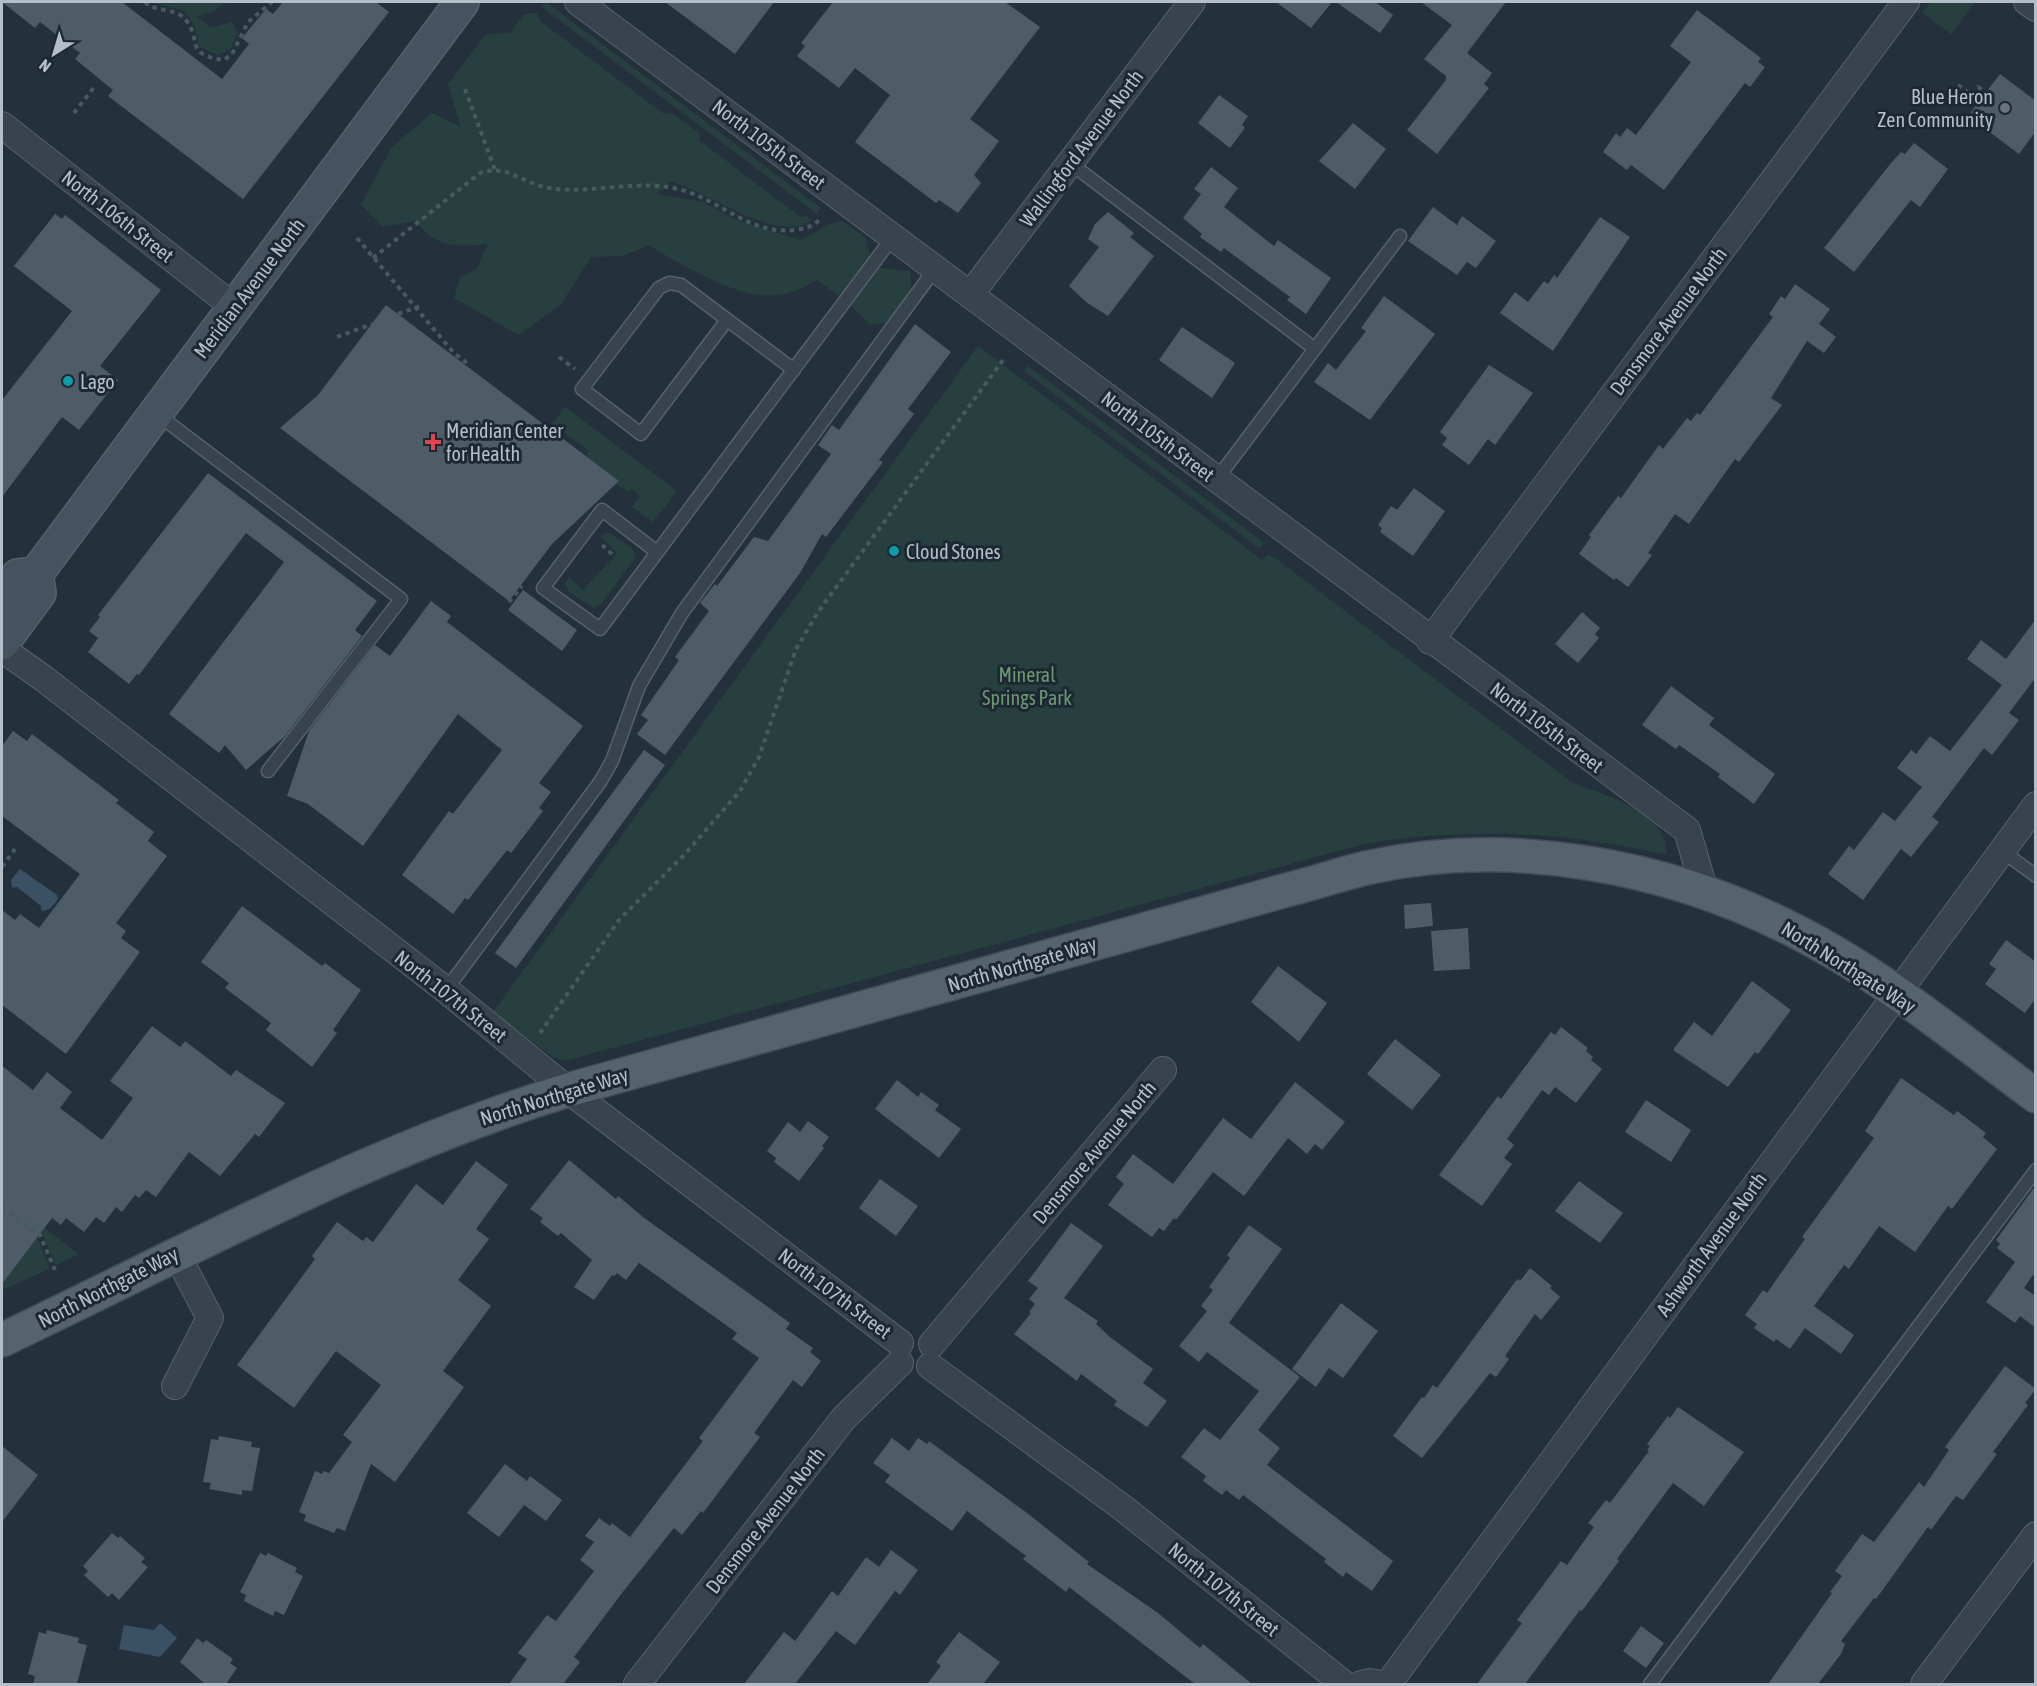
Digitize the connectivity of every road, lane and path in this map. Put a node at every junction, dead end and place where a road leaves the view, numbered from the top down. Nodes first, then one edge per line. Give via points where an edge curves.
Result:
1 (145, 2) edge
2 (272, 2) edge
3 (462, 2) edge
4 (578, 2) edge
5 (1192, 2) edge
6 (1906, 2) edge
7 (2027, 2) edge
8 (2036, 8) edge
9 (1958, 85) dead end
10 (95, 86) dead end
11 (465, 89) dead end
12 (1986, 93) dead end
13 (74, 113) dead end
14 (2, 125) edge
15 (1070, 163) junction
16 (495, 170) junction
17 (819, 220) dead end
18 (1400, 236) dead end
19 (893, 237) junction
20 (357, 238) dead end
21 (373, 258) junction
22 (935, 269) junction
23 (970, 295) junction
24 (423, 304) dead end
25 (234, 307) junction
26 (416, 307) junction
27 (398, 314) dead end
28 (727, 320) junction
29 (372, 324) dead end
30 (337, 337) dead end
31 (1315, 350) junction
32 (558, 357) dead end
33 (1003, 360) dead end
34 (465, 365) dead end
35 (577, 370) dead end
36 (794, 370) junction
37 (156, 414) junction
38 (1216, 480) junction
39 (597, 540) dead end
40 (657, 552) junction
41 (614, 556) dead end
42 (36, 574) junction
43 (2, 599) edge
44 (1430, 641) junction
45 (2, 643) edge
46 (2, 649) edge
47 (268, 771) dead end
48 (2036, 805) edge
49 (15, 849) dead end
50 (2001, 851) junction
51 (2, 867) edge
52 (2036, 876) edge
53 (1705, 892) junction
54 (446, 990) junction
55 (1895, 993) junction
56 (543, 1029) dead end
57 (1162, 1070) dead end
58 (568, 1090) junction
59 (2036, 1096) edge
60 (2036, 1170) edge
61 (2, 1207) edge
62 (176, 1253) junction
63 (55, 1270) dead end
64 (2, 1340) edge
65 (900, 1353) junction
66 (931, 1355) junction
67 (175, 1386) dead end
68 (2036, 1535) edge
69 (637, 1684) edge
70 (1344, 1684) edge
71 (1361, 1684) edge
72 (1383, 1684) edge
73 (1388, 1684) edge
74 (1650, 1684) edge
75 (1924, 1684) edge

1 - 2 path via 151,8 181,15 188,21 195,47 224,60 232,54 248,22
3 - 25 street, Meridian Avenue North
4 - 19 street, North 105th Street
5 - 15 street, Wallingford Avenue North
6 - 44 street, Densmore Avenue North
7 - 8 street
9 - 12 path via 1972,95 1978,87
10 - 13 path
11 - 16 path
14 - 25 street, North 106th Street
15 - 23 street, Wallingford Avenue North
15 - 31 lane
16 - 17 path via 545,188 566,190 666,186 686,191 768,230 811,228
16 - 21 path via 480,173
18 - 31 lane
19 - 22 street, North 105th Street
19 - 36 lane
20 - 21 path
21 - 26 path
22 - 23 street, North 105th Street
22 - 54 lane via 682,613 639,686 612,761 600,782
23 - 38 street, North 105th Street
24 - 26 path
25 - 37 street, Meridian Avenue North
26 - 27 path
26 - 34 path
28 - 28 lane via 681,285 663,285 582,389 641,434
28 - 36 lane
29 - 30 path
31 - 38 lane
32 - 35 path
33 - 56 path via 818,612 796,649 759,757 740,791 619,920
36 - 40 lane
37 - 42 street, Meridian Avenue North
37 - 47 lane via 400,600
38 - 44 street, North 105th Street
39 - 41 path
40 - 40 lane via 600,629 543,588 602,510
42 - 43 street, Meridian Avenue North via 18,576
42 - 45 street, Meridian Avenue North via 39,593
44 - 53 street, North 105th Street via 1687,830
46 - 54 street, North 107th Street
48 - 50 street, Ashworth Avenue North
49 - 51 path
50 - 52 lane
50 - 55 street, Ashworth Avenue North
53 - 55 main road, North Northgate Way via 1798,932
53 - 58 main road, North Northgate Way via 1611,867 1552,859 1465,857 1367,868
54 - 58 street, North 107th Street
55 - 59 main road, North Northgate Way
55 - 73 street, Ashworth Avenue North
57 - 66 street, Densmore Avenue North
58 - 62 main road, North Northgate Way via 492,1113 417,1143
58 - 65 street, North 107th Street
60 - 74 lane
61 - 63 path via 40,1235
62 - 64 main road, North Northgate Way
62 - 67 street via 210,1318
65 - 66 street via 906,1369 917,1373
65 - 69 street, Densmore Avenue North via 844,1418
66 - 70 street, North 107th Street
68 - 75 street
71 - 72 street

